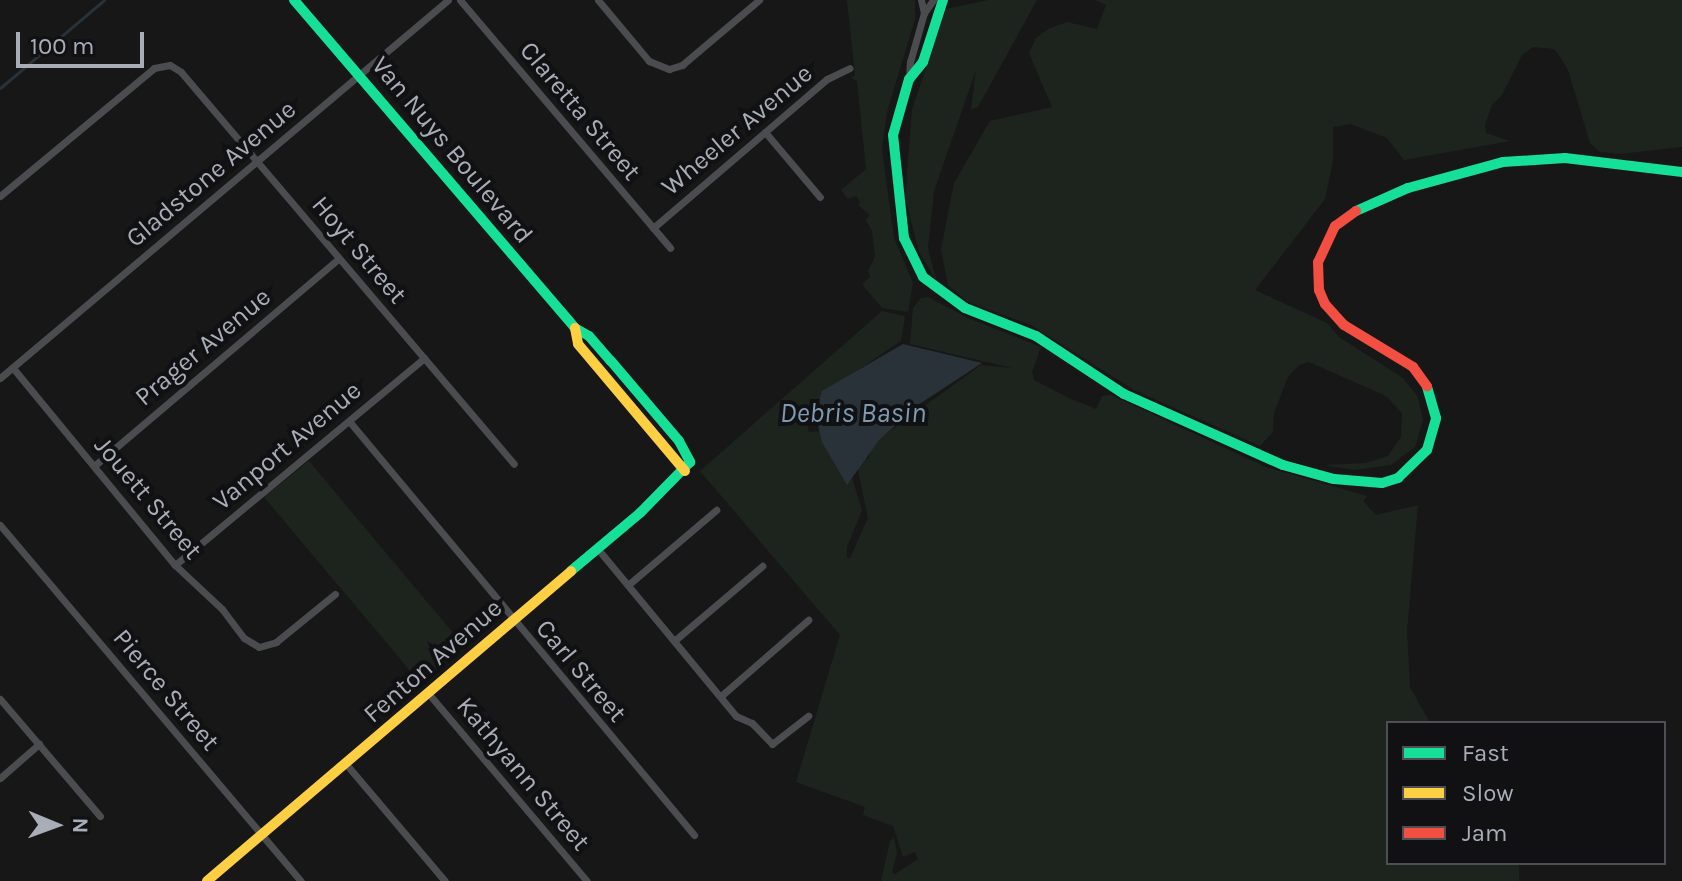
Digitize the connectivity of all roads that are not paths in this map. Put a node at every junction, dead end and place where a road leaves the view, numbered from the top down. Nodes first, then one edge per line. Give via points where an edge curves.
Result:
1 (294, 0) edge
2 (448, 0) edge
3 (460, 0) edge
4 (598, 0) edge
5 (759, 0) edge
6 (921, 0) edge
7 (933, 0) edge
8 (943, 0) edge
9 (924, 13) junction
10 (850, 68) dead end
11 (359, 75) junction
12 (909, 79) junction
13 (765, 132) junction
14 (257, 161) junction
15 (1682, 172) edge
16 (0, 196) edge
17 (820, 197) dead end
18 (653, 228) junction
19 (670, 248) dead end
20 (339, 258) junction
21 (575, 328) junction
22 (424, 358) junction
23 (13, 368) junction
24 (622, 374) junction
25 (0, 378) edge
26 (610, 383) junction
27 (349, 421) junction
28 (514, 464) dead end
29 (94, 466) junction
30 (685, 471) junction
31 (716, 510) dead end
32 (0, 525) edge
33 (597, 548) junction
34 (175, 565) junction
35 (762, 566) dead end
36 (628, 585) junction
37 (335, 594) dead end
38 (808, 620) dead end
39 (513, 621) junction
40 (674, 641) junction
41 (428, 693) junction
42 (721, 696) junction
43 (0, 699) edge
44 (808, 716) dead end
45 (39, 744) junction
46 (346, 764) junction
47 (0, 778) edge
48 (100, 816) dead end
49 (262, 835) junction
50 (694, 835) dead end
51 (207, 881) edge
52 (301, 881) edge
53 (445, 881) edge
54 (587, 881) edge

1 - 11 street, Van Nuys Boulevard
2 - 11 street, Gladstone Avenue
3 - 18 street, Claretta Street
4 - 5 street via 649,61 669,69 682,65
6 - 9 street
7 - 9 street
8 - 12 street via 923,62
9 - 12 street
10 - 13 street, Wheeler Avenue via 827,79
11 - 14 street, Gladstone Avenue
11 - 21 street, Van Nuys Boulevard
12 - 15 street via 896,118 892,158 904,238 927,281 965,308 1036,336 1152,408 1283,465 1359,483 1382,483 1408,471 1427,450 1436,418 1433,398 1413,367 1344,325 1325,304 1318,262 1335,226 1408,188 1503,162 1565,158
13 - 17 street
13 - 18 street, Wheeler Avenue
14 - 16 street, Hoyt Street via 170,65 154,68
14 - 20 street, Hoyt Street
14 - 23 street, Gladstone Avenue
18 - 19 street, Claretta Street
20 - 22 street, Hoyt Street
20 - 29 street, Prager Avenue
21 - 24 street, Van Nuys Boulevard via 589,336
21 - 26 street, Van Nuys Boulevard via 578,344
22 - 27 street, Vanport Avenue
22 - 28 street, Hoyt Street
23 - 25 street, Gladstone Avenue
23 - 29 street, Jouett Street
24 - 26 street
24 - 30 street, Van Nuys Boulevard via 686,451 690,462
26 - 30 street, Van Nuys Boulevard
27 - 34 street, Vanport Avenue
27 - 39 street, Carl Street
29 - 34 street, Jouett Street
30 - 33 street, Fenton Avenue
31 - 36 street
32 - 49 street, Pierce Street
33 - 36 street
33 - 39 street, Fenton Avenue
34 - 37 street, Jouett Street via 244,638 259,647 276,642
35 - 40 street
36 - 40 street
38 - 42 street
39 - 41 street, Fenton Avenue
39 - 50 street, Carl Street
40 - 42 street
41 - 46 street, Fenton Avenue
41 - 54 street, Kathyann Street
42 - 44 street via 736,716 752,723 772,744
43 - 45 street
45 - 47 street
45 - 48 street
46 - 49 street, Fenton Avenue
46 - 53 street
49 - 51 street, Fenton Avenue
49 - 52 street, Pierce Street

